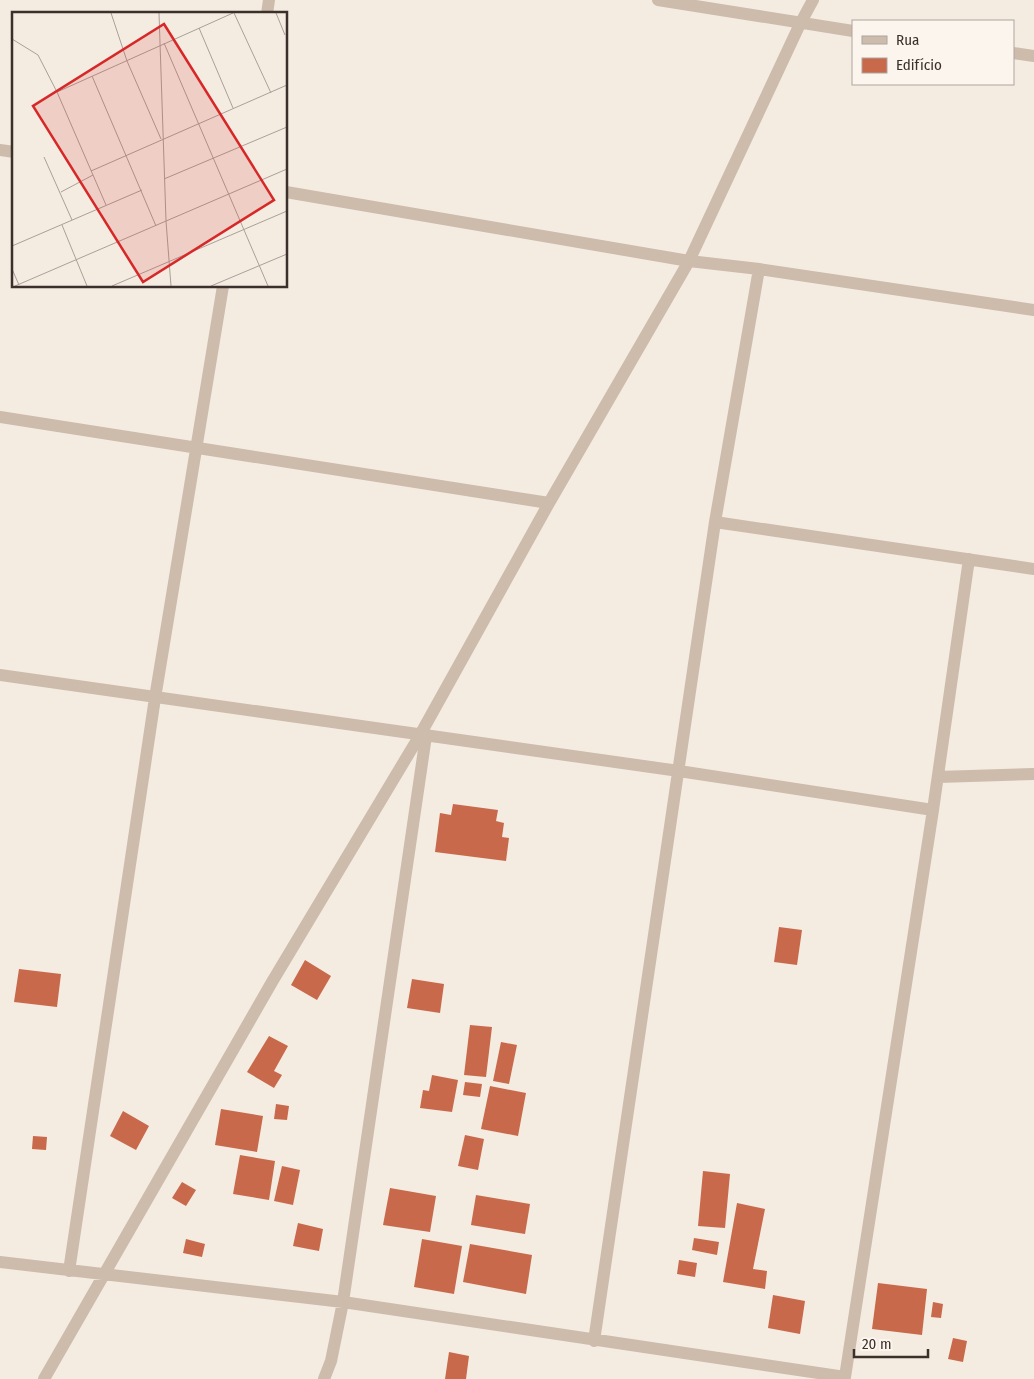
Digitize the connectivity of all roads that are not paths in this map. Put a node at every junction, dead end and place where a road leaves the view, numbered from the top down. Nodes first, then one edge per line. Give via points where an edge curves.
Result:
1 (658, 0) edge
2 (814, 0) edge
3 (800, 24) junction
4 (852, 31) edge
5 (1014, 53) edge
6 (1034, 56) edge
7 (288, 192) edge
8 (689, 261) junction
9 (759, 269) junction
10 (223, 288) edge
11 (1034, 310) edge
12 (0, 417) edge
13 (197, 447) junction
14 (549, 503) junction
15 (715, 522) junction
16 (969, 559) junction
17 (1034, 569) edge
18 (0, 675) edge
19 (155, 698) junction
20 (423, 736) junction
21 (679, 771) junction
22 (1034, 774) edge
23 (938, 777) junction
24 (933, 810) junction
25 (0, 1262) edge
26 (69, 1271) junction
27 (103, 1275) junction
28 (343, 1302) junction
29 (594, 1341) junction
30 (845, 1378) edge
31 (44, 1379) edge
32 (324, 1379) edge

1 - 3 street
2 - 3 street
3 - 4 street
3 - 8 street
5 - 6 street
7 - 8 street
8 - 9 street
8 - 14 street
9 - 11 street
9 - 15 street
10 - 13 street
12 - 13 street
13 - 14 street
13 - 19 street
14 - 20 street
15 - 16 street
15 - 21 street
16 - 17 street
16 - 23 street
18 - 19 street
19 - 20 street
19 - 26 street
20 - 21 street
20 - 27 street via 272,982
20 - 28 street
21 - 24 street
21 - 29 street
22 - 23 street
23 - 24 street
24 - 30 street
25 - 26 street
26 - 27 street
27 - 28 street
27 - 31 street
28 - 29 street
28 - 32 street
29 - 30 street

